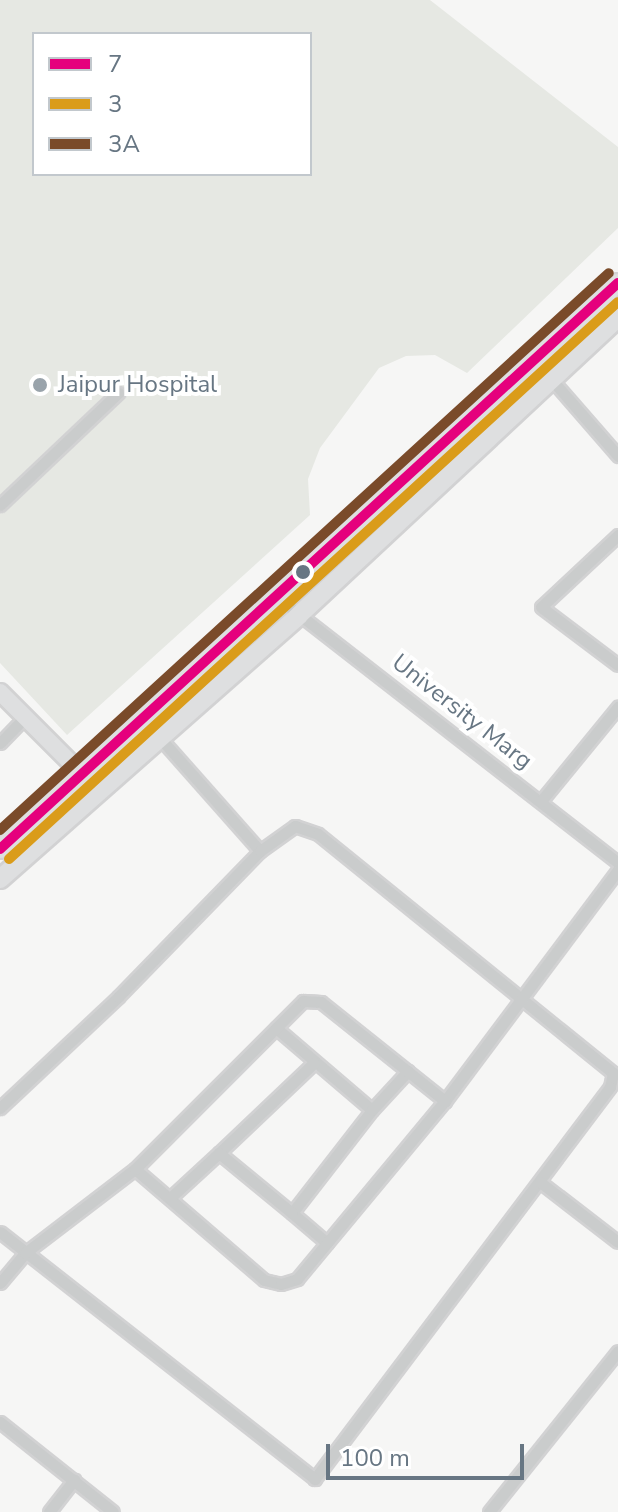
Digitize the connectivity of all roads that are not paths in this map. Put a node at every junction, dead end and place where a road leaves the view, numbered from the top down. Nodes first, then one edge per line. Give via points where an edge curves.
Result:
1 (618, 283) edge
2 (618, 318) edge
3 (552, 380) junction
4 (118, 393) dead end
5 (618, 456) edge
6 (0, 505) edge
7 (618, 535) edge
8 (278, 598) junction
9 (299, 615) junction
10 (618, 665) edge
11 (0, 692) edge
12 (618, 707) edge
13 (25, 717) junction
14 (160, 738) junction
15 (0, 743) edge
16 (81, 773) junction
17 (541, 801) junction
18 (0, 849) edge
19 (260, 851) junction
20 (618, 863) edge
21 (618, 870) edge
22 (0, 879) edge
23 (519, 998) junction
24 (276, 1028) junction
25 (314, 1063) junction
26 (408, 1071) junction
27 (445, 1101) junction
28 (0, 1108) edge
29 (372, 1110) junction
30 (219, 1153) junction
31 (135, 1169) junction
32 (540, 1182) junction
33 (170, 1198) junction
34 (292, 1213) junction
35 (0, 1232) edge
36 (618, 1242) edge
37 (327, 1243) junction
38 (25, 1253) junction
39 (0, 1283) edge
40 (618, 1351) edge
41 (0, 1422) edge
42 (74, 1480) junction
43 (49, 1512) edge
44 (113, 1512) edge
45 (489, 1512) edge

1 - 8 main road
2 - 3 main road
3 - 5 street
3 - 9 main road
4 - 6 street
7 - 10 street via 541,607
8 - 9 street, University Marg
8 - 16 main road
9 - 14 main road
9 - 17 street, University Marg
11 - 13 street
12 - 17 street
13 - 15 street
13 - 16 street
14 - 19 street
14 - 22 main road
16 - 18 main road
17 - 20 street, University Marg
19 - 23 street via 288,828 318,834
19 - 28 street via 118,997
21 - 23 street
23 - 27 street
23 - 32 street via 613,1073 610,1087
24 - 25 street
24 - 26 street via 303,1001 321,1002
24 - 31 street
25 - 29 street
25 - 30 street
26 - 27 street
26 - 29 street
27 - 37 street
29 - 34 street
30 - 33 street
30 - 34 street
31 - 33 street
31 - 38 street
32 - 36 street
32 - 38 street via 315,1479
33 - 37 street via 264,1280 281,1284 297,1279
34 - 37 street
35 - 38 street
38 - 39 street
40 - 45 street
41 - 42 street
42 - 43 street
42 - 44 street

